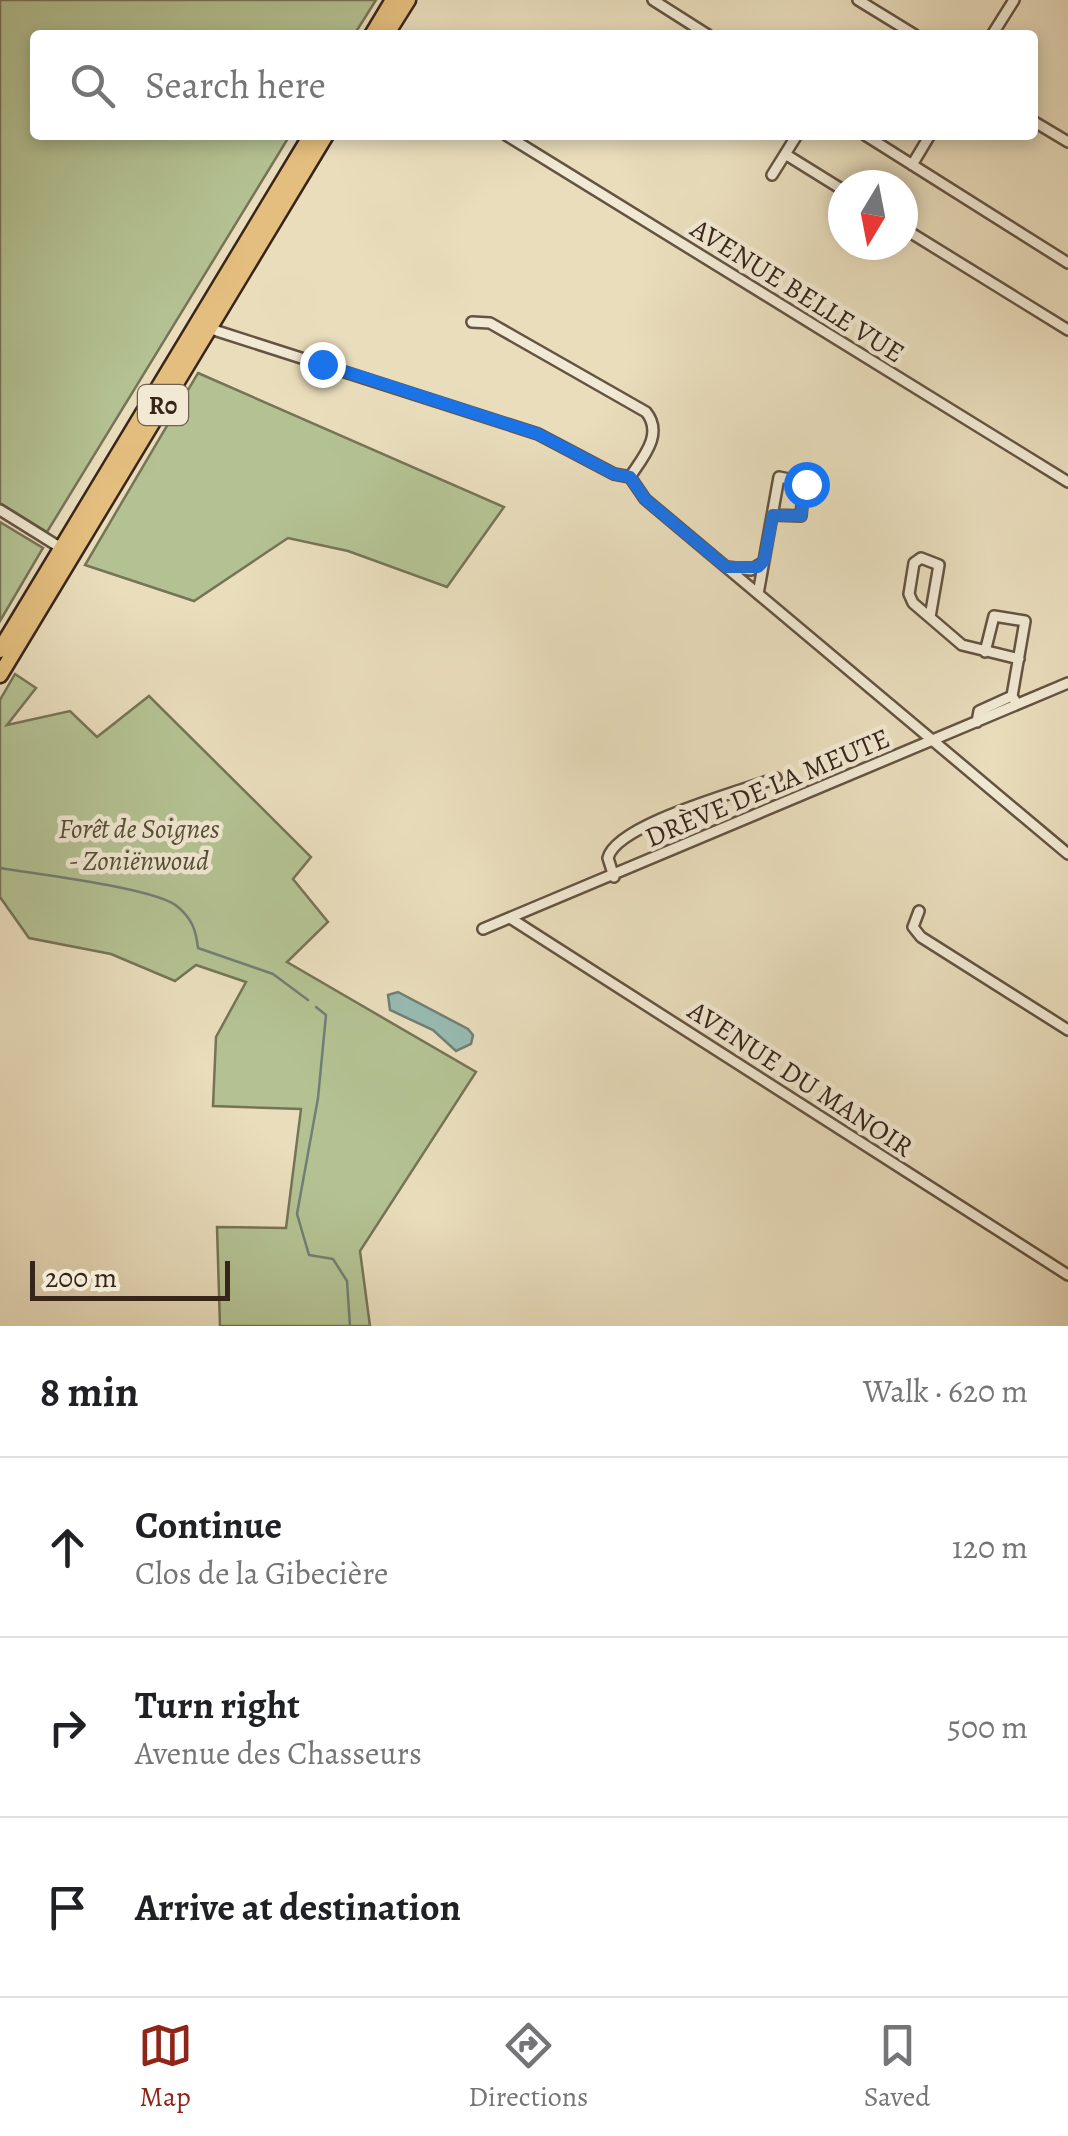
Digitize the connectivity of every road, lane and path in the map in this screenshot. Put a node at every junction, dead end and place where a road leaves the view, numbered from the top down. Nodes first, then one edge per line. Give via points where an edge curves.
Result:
1 (393, 0) edge
2 (408, 0) edge
3 (653, 0) edge
4 (677, 0) edge
5 (858, 0) edge
6 (1014, 0) edge
7 (670, 10) junction
8 (375, 30) edge
9 (389, 30) edge
10 (700, 30) edge
11 (906, 30) edge
12 (995, 30) edge
13 (1038, 124) edge
14 (309, 140) edge
15 (323, 140) edge
16 (514, 140) edge
17 (794, 140) edge
18 (874, 140) edge
19 (927, 140) edge
20 (1068, 142) edge
21 (785, 154) junction
22 (912, 164) junction
23 (772, 175) dead end
24 (828, 181) edge
25 (918, 237) edge
26 (1068, 263) edge
27 (472, 322) dead end
28 (1068, 330) edge
29 (218, 331) dead end
30 (630, 477) junction
31 (1068, 482) edge
32 (0, 510) edge
33 (773, 515) junction
34 (61, 548) junction
35 (764, 561) junction
36 (726, 567) junction
37 (758, 594) junction
38 (930, 617) junction
39 (0, 650) edge
40 (985, 652) junction
41 (1019, 659) junction
42 (0, 675) edge
43 (1068, 683) edge
44 (1014, 700) junction
45 (930, 740) junction
46 (776, 778) dead end
47 (1068, 854) edge
48 (614, 877) junction
49 (919, 911) dead end
50 (510, 918) junction
51 (482, 930) dead end
52 (1068, 1030) edge
53 (1068, 1275) edge

1 - 8 highway
2 - 9 highway
3 - 7 street
4 - 7 street
5 - 11 street
6 - 12 street
7 - 10 street
13 - 20 street
14 - 34 highway, R0
15 - 42 highway, R0
16 - 31 street, AVENUE BELLE VUE
17 - 21 street
18 - 22 street
19 - 22 street
21 - 23 street
21 - 24 street
22 - 26 street
25 - 28 street
27 - 30 street via 490,323 646,412 652,441
29 - 30 street via 538,434
30 - 36 street via 645,499
32 - 34 street
33 - 33 street via 780,477 802,480 801,516
33 - 35 street
34 - 39 highway, R0
35 - 36 street via 751,570
35 - 37 street
36 - 37 street
37 - 45 street
38 - 38 street via 909,594 914,563 921,558 939,565
38 - 40 street via 962,645
40 - 41 street
40 - 41 street via 994,616 1022,618 1027,625
41 - 44 street
43 - 44 street, DRÈVE DE LA MEUTE
44 - 45 street, DRÈVE DE LA MEUTE
45 - 47 street
45 - 48 street, DRÈVE DE LA MEUTE
46 - 48 street via 616,842 608,858
48 - 50 street, DRÈVE DE LA MEUTE
49 - 52 street via 913,926 921,937
50 - 51 street, DRÈVE DE LA MEUTE
50 - 53 street, AVENUE DU MANOIR

